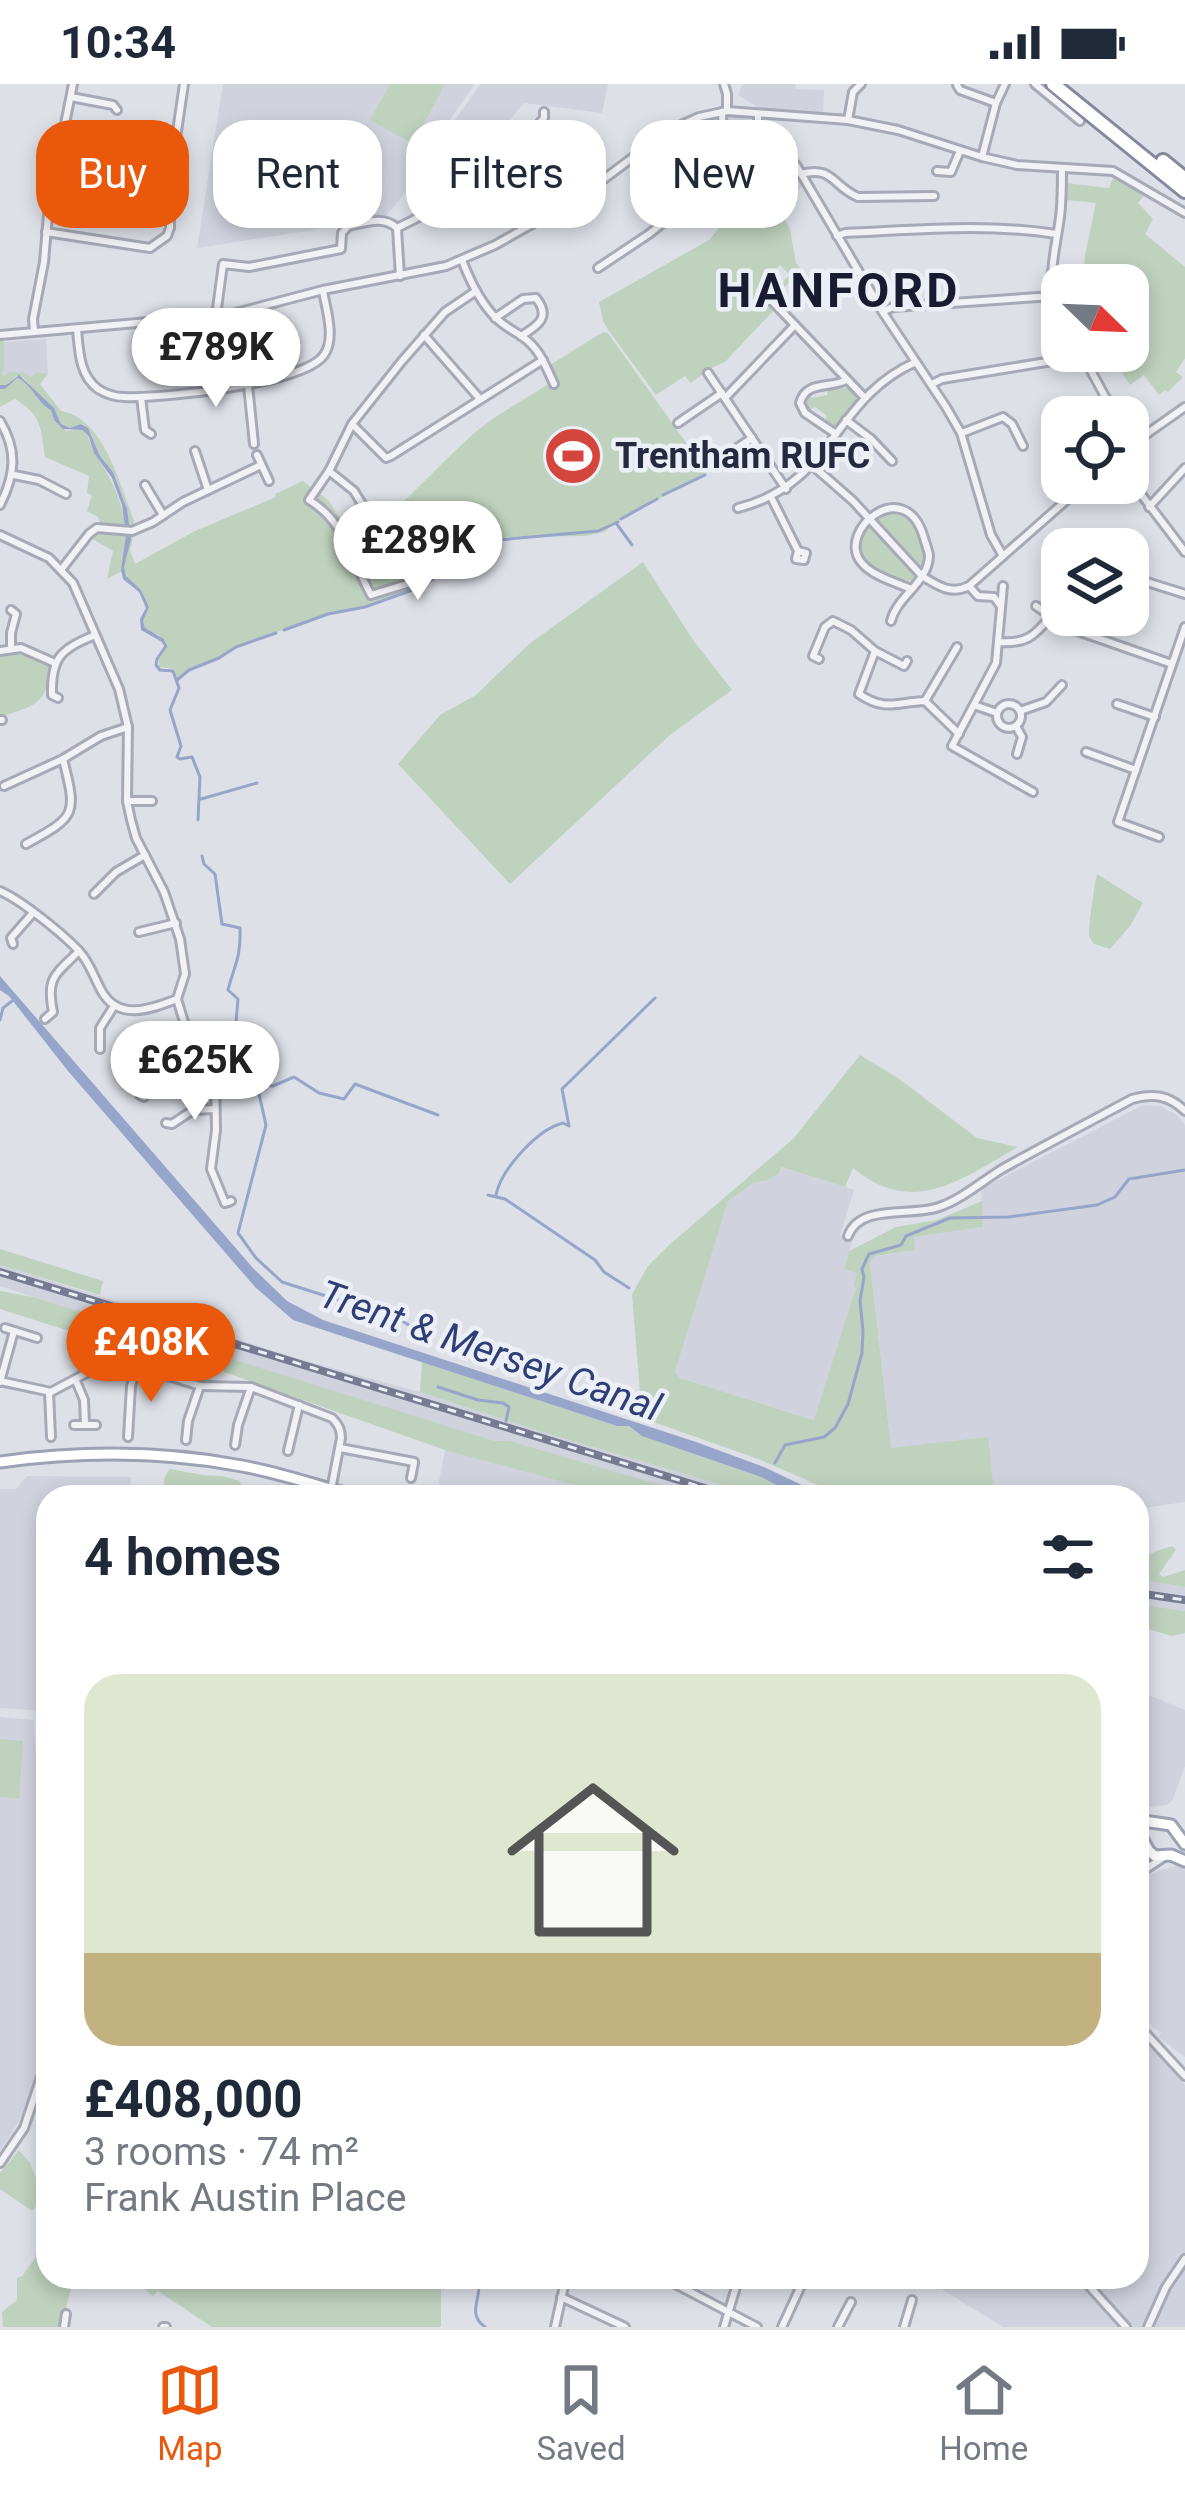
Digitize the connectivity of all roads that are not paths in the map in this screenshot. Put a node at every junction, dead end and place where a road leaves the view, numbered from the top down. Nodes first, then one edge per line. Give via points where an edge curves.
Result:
1 (73, 84) edge
2 (184, 84) edge
3 (724, 84) edge
4 (861, 84) edge
5 (1005, 84) edge
6 (1035, 84) edge
7 (1053, 84) edge
8 (1065, 84) edge
9 (957, 89) edge
10 (71, 97) junction
11 (995, 103) junction
12 (116, 106) dead end
13 (724, 112) junction
14 (758, 114) junction
15 (546, 115) dead end
16 (66, 120) edge
17 (848, 120) junction
18 (1077, 121) dead end
19 (960, 150) junction
20 (982, 157) junction
21 (1062, 169) junction
22 (937, 171) dead end
23 (801, 174) junction
24 (1185, 179) edge
25 (1185, 191) edge
26 (934, 196) dead end
27 (1185, 213) edge
28 (47, 228) edge
29 (397, 228) junction
30 (46, 232) junction
31 (1056, 234) junction
32 (836, 236) junction
33 (341, 249) junction
34 (462, 260) junction
35 (341, 261) dead end
36 (1052, 264) edge
37 (598, 268) dead end
38 (400, 276) junction
39 (323, 290) junction
40 (476, 291) junction
41 (1041, 297) edge
42 (771, 300) dead end
43 (882, 311) junction
44 (217, 316) junction
45 (495, 318) junction
46 (795, 326) junction
47 (77, 329) junction
48 (34, 332) junction
49 (0, 334) edge
50 (424, 335) junction
51 (521, 336) junction
52 (543, 360) junction
53 (916, 362) junction
54 (1041, 363) edge
55 (708, 374) dead end
56 (846, 380) junction
57 (554, 383) dead end
58 (932, 384) junction
59 (248, 385) junction
60 (723, 396) junction
61 (141, 397) junction
62 (864, 397) junction
63 (480, 399) junction
64 (1185, 407) edge
65 (846, 420) junction
66 (0, 421) edge
67 (678, 423) dead end
68 (352, 424) junction
69 (1149, 432) edge
70 (146, 433) dead end
71 (836, 434) junction
72 (961, 434) junction
73 (752, 438) junction
74 (254, 444) dead end
75 (1024, 447) dead end
76 (257, 455) dead end
77 (195, 457) dead end
78 (892, 461) dead end
79 (261, 465) junction
80 (812, 465) junction
81 (711, 466) dead end
82 (1182, 468) edge
83 (328, 471) junction
84 (13, 475) junction
85 (269, 481) dead end
86 (149, 488) dead end
87 (786, 489) junction
88 (208, 490) junction
89 (62, 494) dead end
90 (771, 497) junction
91 (362, 504) dead end
92 (1062, 504) edge
93 (1147, 504) edge
94 (0, 505) edge
95 (1149, 507) junction
96 (738, 508) dead end
97 (163, 515) junction
98 (868, 517) junction
99 (0, 535) edge
100 (415, 542) dead end
101 (798, 551) dead end
102 (1185, 552) edge
103 (1003, 556) junction
104 (441, 562) dead end
105 (359, 568) junction
106 (61, 570) junction
107 (922, 576) junction
108 (1149, 583) edge
109 (969, 586) junction
110 (1003, 586) dead end
111 (911, 589) junction
112 (1185, 594) edge
113 (1002, 608) junction
114 (16, 612) dead end
115 (891, 621) dead end
116 (1185, 627) edge
117 (1041, 628) edge
118 (94, 635) junction
119 (1093, 636) edge
120 (1183, 639) edge
121 (1000, 642) junction
122 (11, 648) junction
123 (0, 651) edge
124 (875, 651) junction
125 (957, 653) dead end
126 (813, 656) dead end
127 (55, 663) junction
128 (1172, 664) junction
129 (904, 667) dead end
130 (1062, 686) dead end
131 (52, 698) dead end
132 (925, 701) junction
133 (1116, 704) dead end
134 (974, 705) junction
135 (1020, 712) junction
136 (997, 713) junction
137 (1155, 717) junction
138 (1016, 726) junction
139 (128, 727) junction
140 (958, 734) junction
141 (1086, 753) dead end
142 (1017, 754) dead end
143 (63, 759) junction
144 (1136, 770) junction
145 (9, 786) dead end
146 (1033, 792) dead end
147 (127, 801) junction
148 (146, 803) dead end
149 (1152, 838) dead end
150 (28, 841) dead end
151 (145, 855) junction
152 (96, 890) dead end
153 (0, 891) edge
154 (33, 913) junction
155 (176, 923) junction
156 (143, 934) dead end
157 (10, 940) dead end
158 (79, 951) junction
159 (177, 999) junction
160 (114, 1006) junction
161 (45, 1019) dead end
162 (197, 1044) junction
163 (103, 1046) dead end
164 (141, 1097) dead end
165 (215, 1109) junction
166 (1185, 1111) edge
167 (171, 1126) dead end
168 (225, 1203) dead end
169 (848, 1236) dead end
170 (4, 1328) dead end
171 (14, 1331) junction
172 (32, 1338) dead end
173 (136, 1366) junction
174 (76, 1381) junction
175 (0, 1382) edge
176 (200, 1386) junction
177 (250, 1388) junction
178 (49, 1392) junction
179 (117, 1404) dead end
180 (130, 1405) junction
181 (299, 1405) junction
182 (189, 1419) junction
183 (199, 1423) dead end
184 (74, 1425) dead end
185 (85, 1425) junction
186 (96, 1425) dead end
187 (128, 1437) dead end
188 (51, 1438) dead end
189 (186, 1440) dead end
190 (235, 1444) dead end
191 (340, 1448) junction
192 (288, 1451) dead end
193 (0, 1462) edge
194 (411, 1478) dead end
195 (313, 1485) edge
196 (332, 1485) edge
197 (1149, 1822) edge
198 (1157, 1824) junction
199 (1149, 1830) edge
200 (1182, 1840) edge
201 (1149, 1849) edge
202 (1167, 1856) junction
203 (1185, 1861) edge
204 (1149, 1865) edge
205 (1149, 2037) edge
206 (1185, 2076) edge
207 (36, 2092) edge
208 (0, 2164) edge
209 (1185, 2259) edge
210 (563, 2289) edge
211 (684, 2289) edge
212 (736, 2289) edge
213 (799, 2289) edge
214 (1092, 2289) edge
215 (561, 2297) junction
216 (912, 2300) dead end
217 (851, 2302) dead end
218 (729, 2313) junction
219 (66, 2314) dead end
220 (66, 2326) edge
221 (555, 2327) edge
222 (625, 2327) edge
223 (724, 2327) edge
224 (757, 2327) edge
225 (782, 2327) edge
226 (838, 2327) edge
227 (904, 2327) edge
228 (1126, 2327) edge
229 (1148, 2327) edge

1 - 10 street
2 - 30 street via 167,236 150,248
3 - 13 street
4 - 17 street
5 - 11 street
6 - 18 street
7 - 25 highway
8 - 24 highway
9 - 11 street
10 - 12 street
10 - 16 street
11 - 20 street
13 - 14 street
13 - 34 street via 668,131 580,197
13 - 37 street via 724,171 717,180
14 - 17 street
14 - 23 street
15 - 29 street via 506,163
17 - 19 street
19 - 20 street
19 - 22 street via 955,170
20 - 21 street
21 - 27 street via 1113,171
21 - 31 street
23 - 26 street via 829,174 859,197
23 - 32 street
28 - 30 street
29 - 33 street via 381,220 348,226
29 - 38 street
30 - 48 street
31 - 32 street via 980,227
31 - 36 street
32 - 43 street
33 - 35 street
33 - 44 street via 250,267 223,261
34 - 38 street
34 - 40 street
38 - 39 street
39 - 44 street
39 - 59 street via 323,356 302,372
40 - 45 street
40 - 50 street
41 - 43 street
42 - 46 street
43 - 53 street
44 - 47 street
45 - 51 street
45 - 51 street via 536,298 544,317
46 - 56 street
46 - 60 street
47 - 48 street
47 - 61 street via 92,385
48 - 49 street
50 - 63 street
50 - 68 street
51 - 52 street
52 - 57 street
52 - 63 street
53 - 58 street
53 - 62 street
54 - 58 street
55 - 60 street
56 - 62 street
56 - 71 street via 801,397 805,413
58 - 72 street
59 - 61 street
59 - 74 street
60 - 67 street
60 - 73 street
61 - 70 street
62 - 65 street
63 - 68 street via 386,458
64 - 69 street
65 - 71 street
65 - 78 street
66 - 84 street
68 - 83 street
71 - 80 street
72 - 75 street via 1003,417
72 - 103 street
73 - 81 street
73 - 87 street
76 - 79 street
77 - 88 street
79 - 85 street
79 - 88 street
80 - 87 street
80 - 98 street
82 - 95 street
83 - 91 street
83 - 105 street via 309,500 346,538
84 - 89 street
84 - 94 street
86 - 97 street
87 - 90 street
88 - 97 street
90 - 96 street
90 - 101 street
92 - 103 street
93 - 95 street
95 - 102 street
97 - 106 street via 128,531 97,528
98 - 107 street
98 - 107 street via 895,508 918,519 929,554
98 - 111 street via 858,559
99 - 106 street
100 - 105 street
103 - 109 street
104 - 105 street via 371,595
106 - 118 street
107 - 109 street via 945,589
107 - 111 street
108 - 112 street
109 - 113 street
110 - 113 street
111 - 115 street
113 - 121 street
114 - 122 street
116 - 120 street
117 - 121 street via 1032,639
118 - 127 street
118 - 139 street
119 - 128 street
120 - 128 street
121 - 134 street
122 - 123 street
122 - 127 street
124 - 126 street via 833,621
124 - 129 street
124 - 132 street via 860,694 893,707
125 - 132 street
127 - 131 street
128 - 137 street
130 - 135 street
132 - 140 street
133 - 137 street
134 - 136 street
134 - 140 street
135 - 136 street via 1009,704
135 - 138 street
136 - 138 street via 1003,727
137 - 144 street
138 - 142 street
139 - 143 street
139 - 147 street
140 - 146 street via 952,746
141 - 144 street
143 - 145 street
143 - 150 street via 70,813
144 - 149 street via 1116,821
147 - 148 street
147 - 151 street
151 - 152 street
151 - 155 street
153 - 154 street
154 - 157 street
154 - 158 street
155 - 156 street
155 - 159 street via 184,956
158 - 160 street
158 - 161 street via 50,983 56,1013
159 - 160 street via 140,1012
159 - 162 street
160 - 163 street via 98,1033
162 - 164 street via 132,1076
162 - 165 street via 215,1072
165 - 167 street via 194,1110
165 - 168 street via 212,1169
166 - 169 street via 1162,1096 1132,1099 944,1206 866,1218
170 - 171 street
171 - 172 street
171 - 175 street
173 - 174 street via 115,1360
173 - 176 street
173 - 180 street
174 - 178 street
174 - 185 street
175 - 178 street
176 - 177 street
176 - 182 street
177 - 181 street
177 - 190 street
178 - 188 street
179 - 180 street
180 - 187 street
181 - 191 street via 336,1422
181 - 192 street
182 - 183 street
182 - 189 street
184 - 185 street
185 - 186 street
191 - 194 street via 414,1461
191 - 196 street
193 - 195 main road via 84,1454 174,1458
197 - 198 main road
198 - 199 main road
198 - 200 main road via 1171,1825
200 - 202 main road
201 - 202 main road
202 - 203 main road
202 - 204 street
205 - 206 street
207 - 208 street
209 - 229 street
210 - 215 street
211 - 218 street
212 - 218 street
213 - 225 street
214 - 228 street
215 - 221 street
215 - 222 street
216 - 227 street
217 - 226 street
218 - 223 street
218 - 224 street
219 - 220 street

